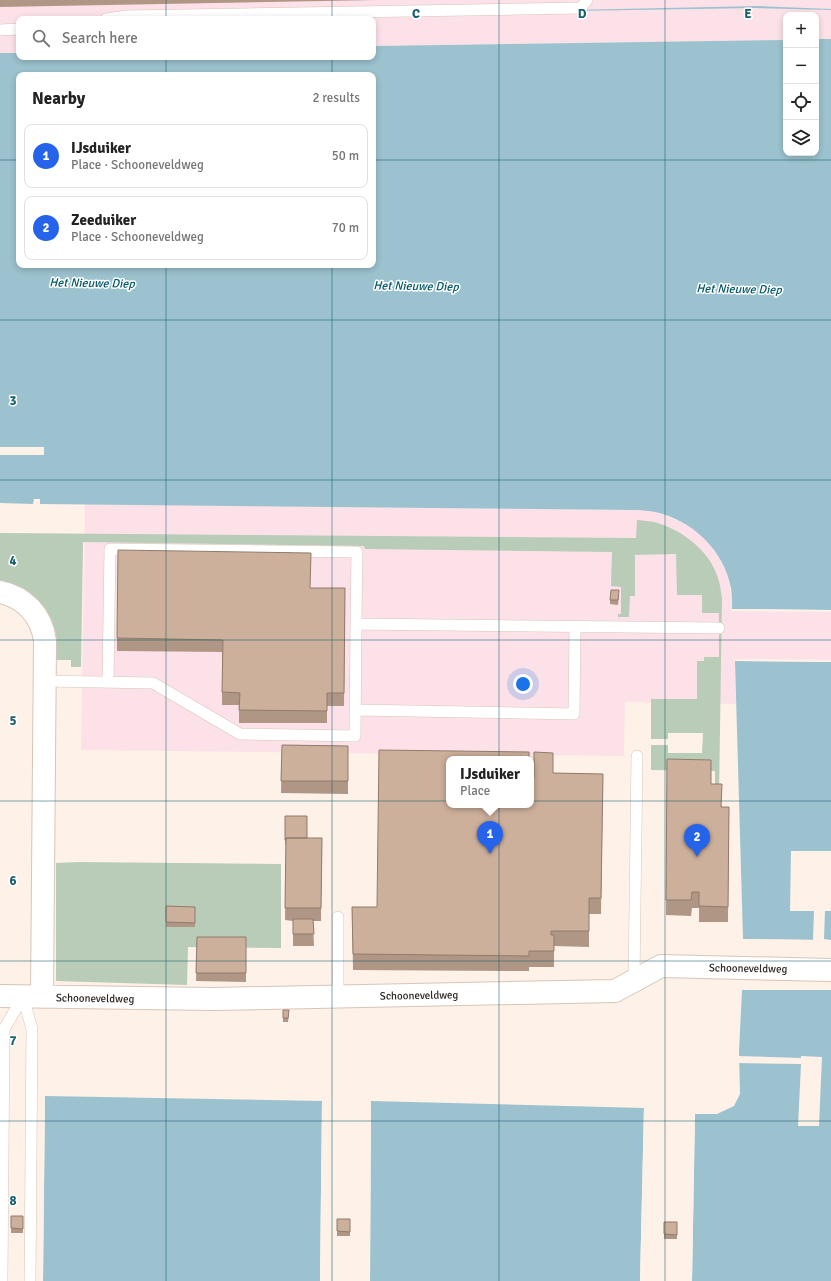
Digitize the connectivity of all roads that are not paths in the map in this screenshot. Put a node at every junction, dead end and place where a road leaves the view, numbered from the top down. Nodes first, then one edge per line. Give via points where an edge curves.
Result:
1 (587, 0) edge
2 (516, 5) edge
3 (127, 16) edge
4 (0, 30) edge
5 (16, 30) edge
6 (0, 592) edge
7 (356, 624) junction
8 (576, 626) junction
9 (719, 628) dead end
10 (45, 682) junction
11 (108, 682) junction
12 (355, 710) junction
13 (637, 756) dead end
14 (338, 917) dead end
15 (831, 970) edge
16 (634, 981) junction
17 (0, 996) edge
18 (32, 997) junction
19 (338, 997) junction
20 (2, 1281) edge
21 (30, 1281) edge

1 - 2 lane via 581,8
2 - 3 lane
4 - 5 lane
6 - 10 street via 24,603 42,625 45,640
7 - 8 lane
7 - 11 lane via 357,552 110,549
7 - 12 lane
8 - 9 lane
8 - 12 lane via 574,714
10 - 11 lane
10 - 18 street
11 - 12 lane via 153,683 240,734 355,736
13 - 16 lane
14 - 19 lane
15 - 16 street, Schooneveldweg via 660,966
16 - 19 street, Schooneveldweg via 616,991
17 - 18 street, Schooneveldweg
18 - 19 street, Schooneveldweg
18 - 20 lane via 4,1029
18 - 21 lane

